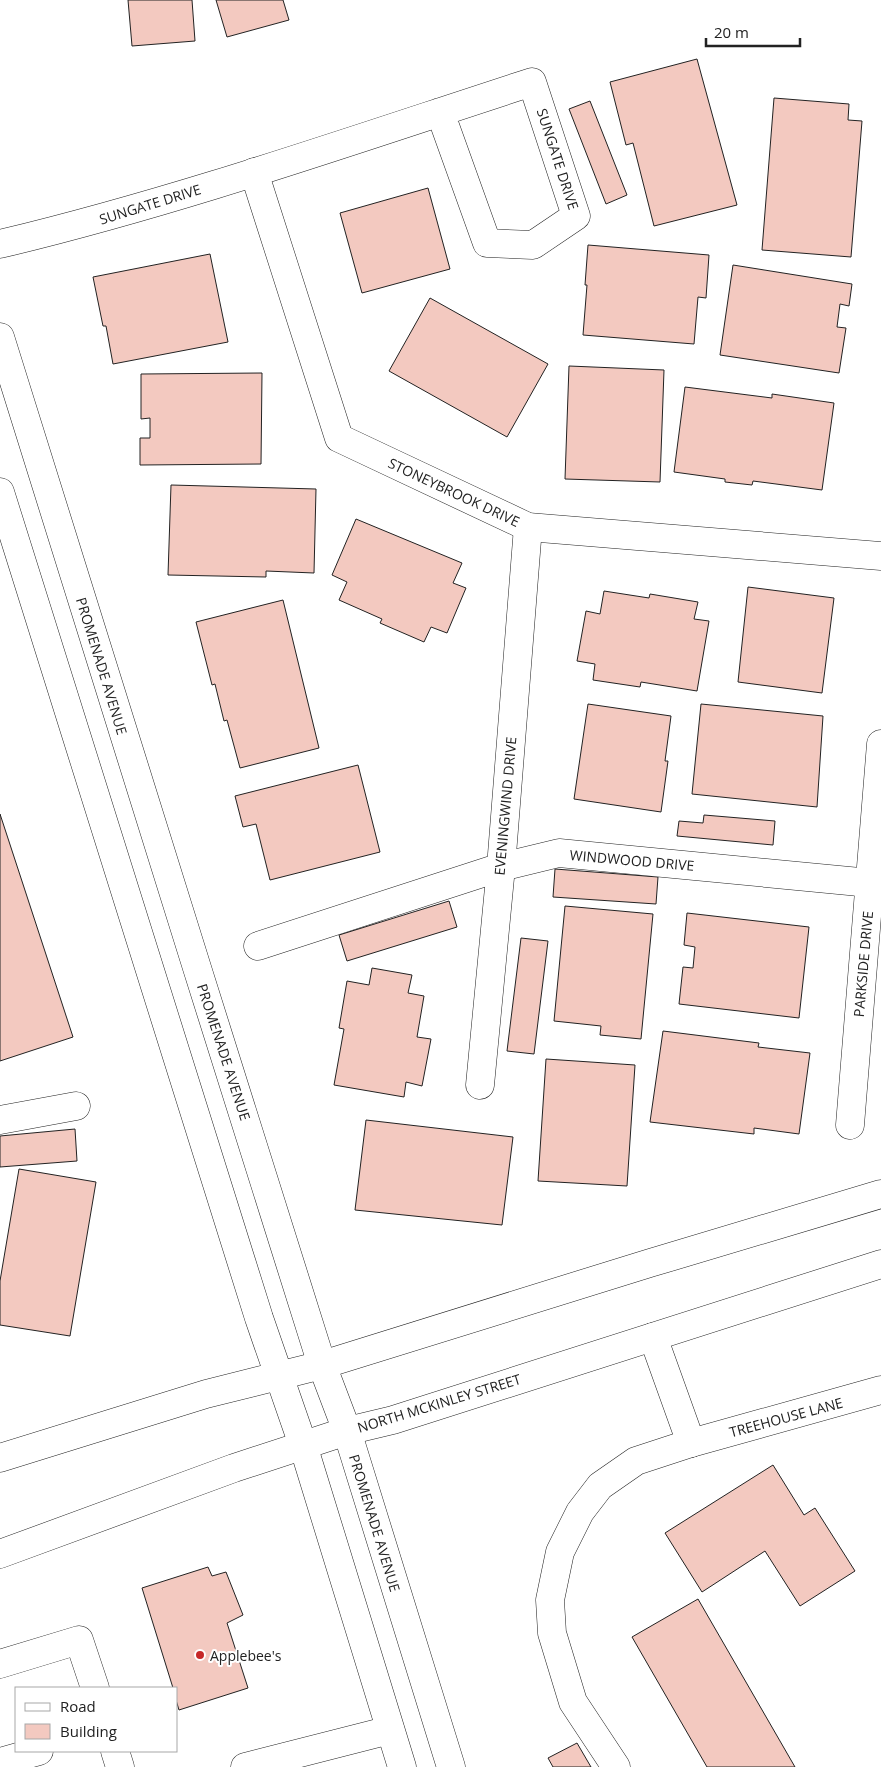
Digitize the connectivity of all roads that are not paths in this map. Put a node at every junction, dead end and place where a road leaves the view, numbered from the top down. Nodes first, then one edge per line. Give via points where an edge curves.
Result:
1 (440, 112) junction
2 (254, 172) junction
3 (0, 244) edge
4 (0, 337) edge
5 (0, 492) edge
6 (528, 527) junction
7 (881, 556) edge
8 (881, 744) edge
9 (501, 867) junction
10 (870, 883) junction
11 (258, 946) dead end
12 (480, 1085) dead end
13 (76, 1106) dead end
14 (0, 1120) edge
15 (850, 1125) dead end
16 (881, 1194) edge
17 (881, 1264) edge
18 (653, 1337) junction
19 (322, 1365) junction
20 (278, 1376) junction
21 (881, 1390) edge
22 (347, 1431) junction
23 (691, 1443) junction
24 (303, 1445) junction
25 (0, 1458) edge
26 (0, 1554) edge
27 (0, 1664) edge
28 (94, 1687) edge
29 (390, 1730) junction
30 (36, 1752) edge
31 (115, 1752) edge
32 (0, 1762) edge
33 (277, 1763) edge
34 (120, 1767) edge
35 (245, 1767) edge
36 (402, 1767) edge
37 (450, 1767) edge
38 (616, 1767) edge

1 - 1 main road, SUNGATE DRIVE via 532,82 576,216 533,245 487,243
1 - 2 main road, SUNGATE DRIVE
2 - 3 main road, SUNGATE DRIVE via 94,221
2 - 6 main road, STONEYBROOK DRIVE via 339,438
4 - 19 main road, PROMENADE AVENUE
5 - 20 main road
6 - 7 main road, STONEYBROOK DRIVE
6 - 9 main road, EVENINGWIND DRIVE
8 - 10 main road, PARKSIDE DRIVE
9 - 10 main road, WINDWOOD DRIVE via 559,854
9 - 11 main road, WINDWOOD DRIVE
9 - 12 main road, EVENINGWIND DRIVE
10 - 15 main road, PARKSIDE DRIVE
13 - 14 main road
16 - 19 main road
17 - 18 main road, NORTH MCKINLEY STREET
18 - 22 main road, NORTH MCKINLEY STREET via 393,1420
18 - 23 main road
19 - 20 main road
19 - 22 main road, PROMENADE AVENUE
20 - 24 main road
20 - 25 main road via 206,1394
21 - 23 main road, TREEHOUSE LANE
22 - 24 main road, NORTH MCKINLEY STREET
22 - 37 main road, PROMENADE AVENUE
23 - 38 main road, TREEHOUSE LANE via 636,1461 600,1486 580,1512 560,1552 550,1600 552,1633 573,1702
24 - 26 main road, NORTH MCKINLEY STREET
24 - 29 main road
27 - 28 main road via 79,1640
29 - 33 main road
29 - 36 main road
30 - 32 main road
31 - 34 main road
33 - 35 main road

